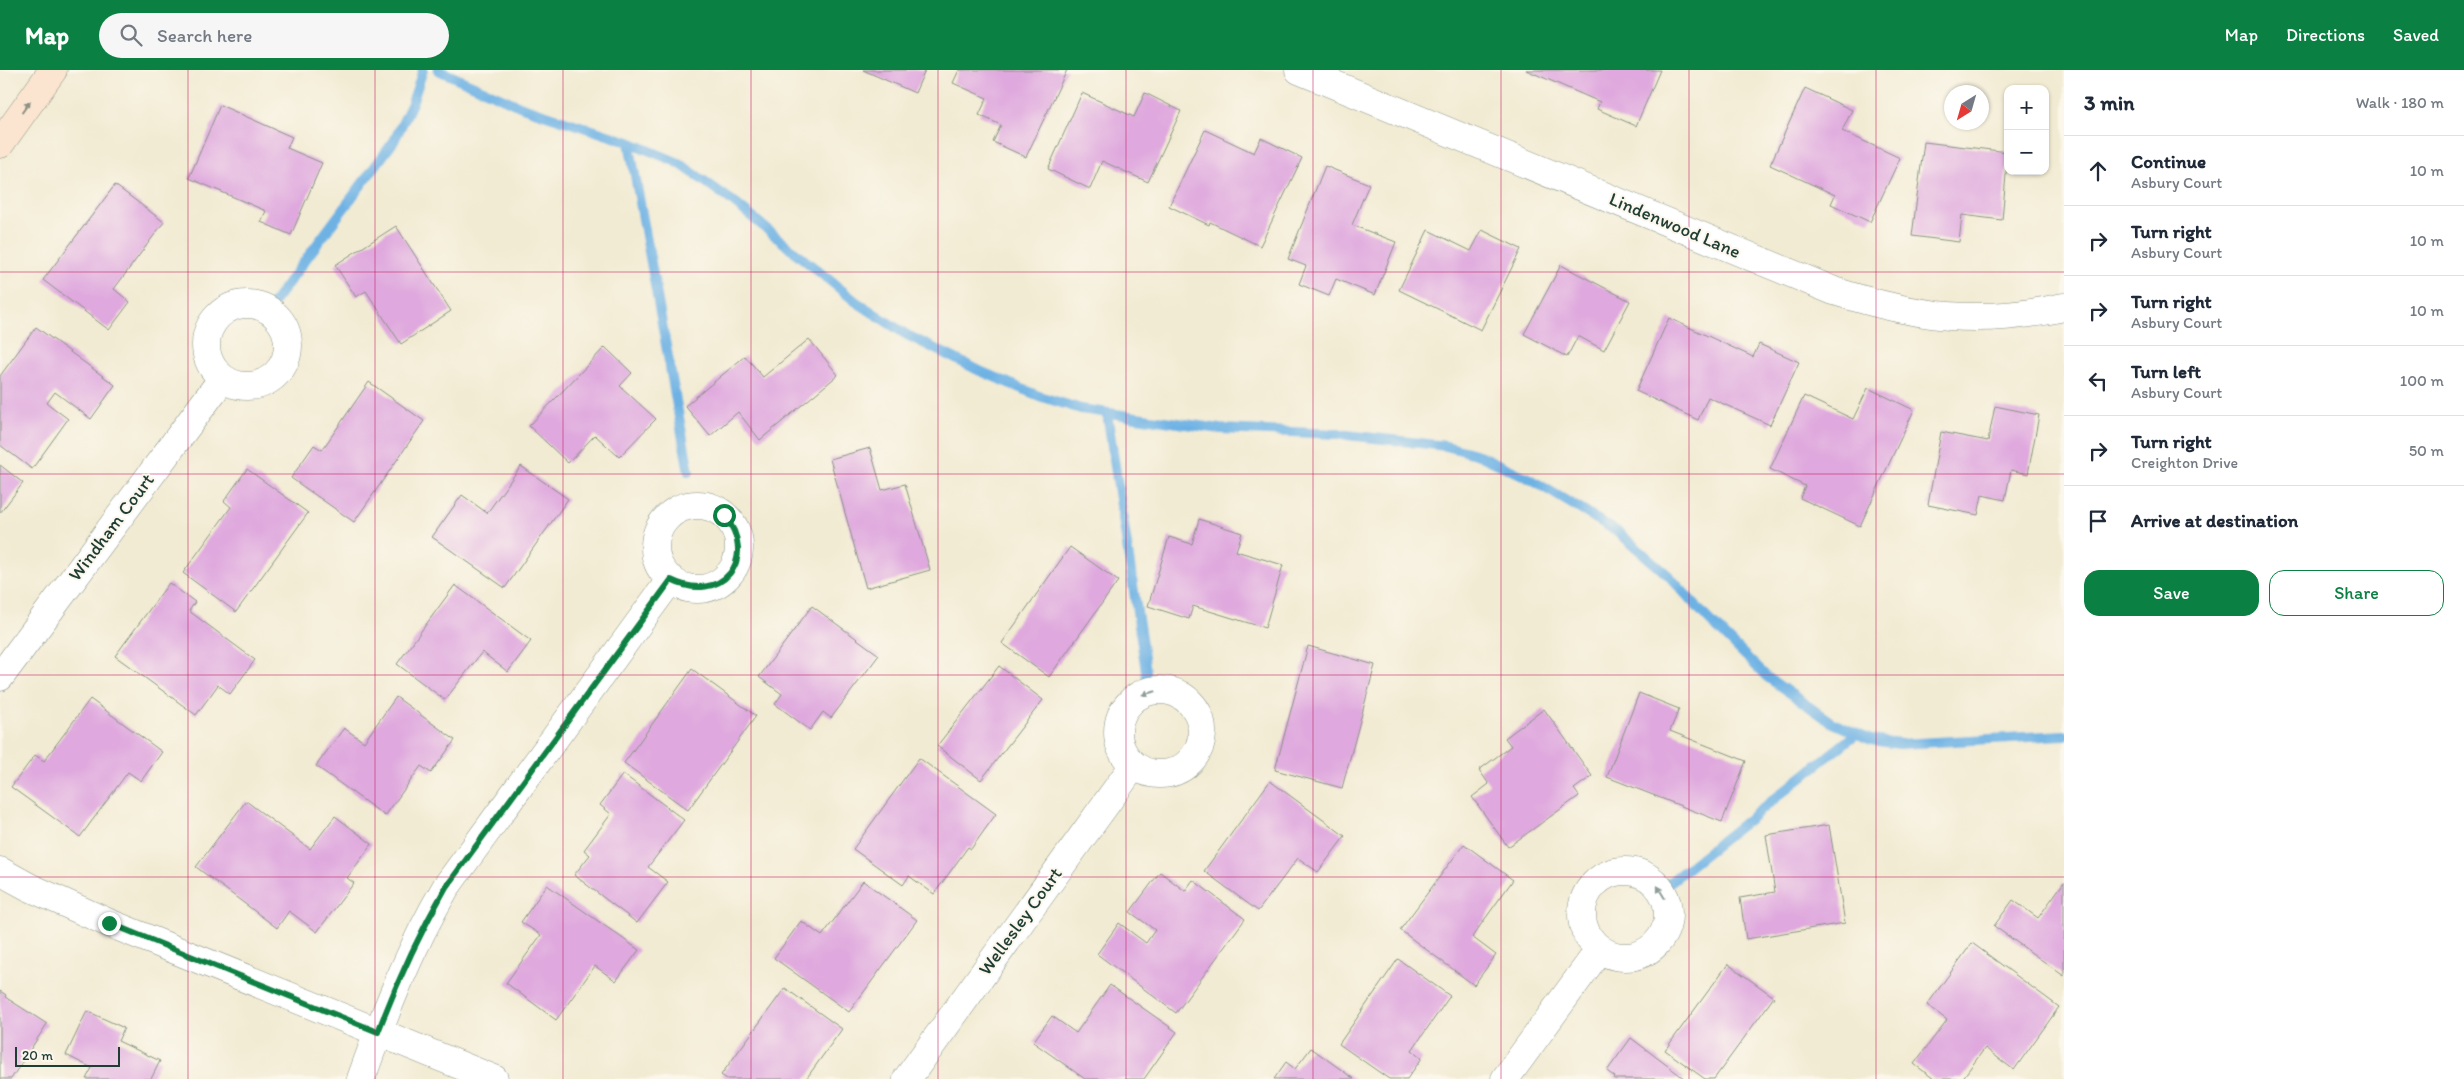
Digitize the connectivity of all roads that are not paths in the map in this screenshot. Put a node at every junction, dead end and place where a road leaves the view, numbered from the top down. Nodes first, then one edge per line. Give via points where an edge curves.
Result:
1 (53, 70) edge
2 (1299, 70) edge
3 (0, 144) edge
4 (2064, 308) edge
5 (223, 378) dead end
6 (671, 580) dead end
7 (0, 676) edge
8 (1134, 765) dead end
9 (0, 870) edge
10 (1600, 949) dead end
11 (378, 1032) junction
12 (361, 1079) edge
13 (494, 1079) edge
14 (907, 1079) edge
15 (1505, 1079) edge

3 -> 1 street
2 - 4 street, Lindenwood Lane via 1834,291 1884,307 1955,318 2034,314
5 - 7 street, Windham Court
6 - 11 street via 446,887 423,926
8 - 14 street, Wellesley Court
9 - 11 street via 29,887 109,923
10 - 15 street
11 - 12 street
11 - 13 street

